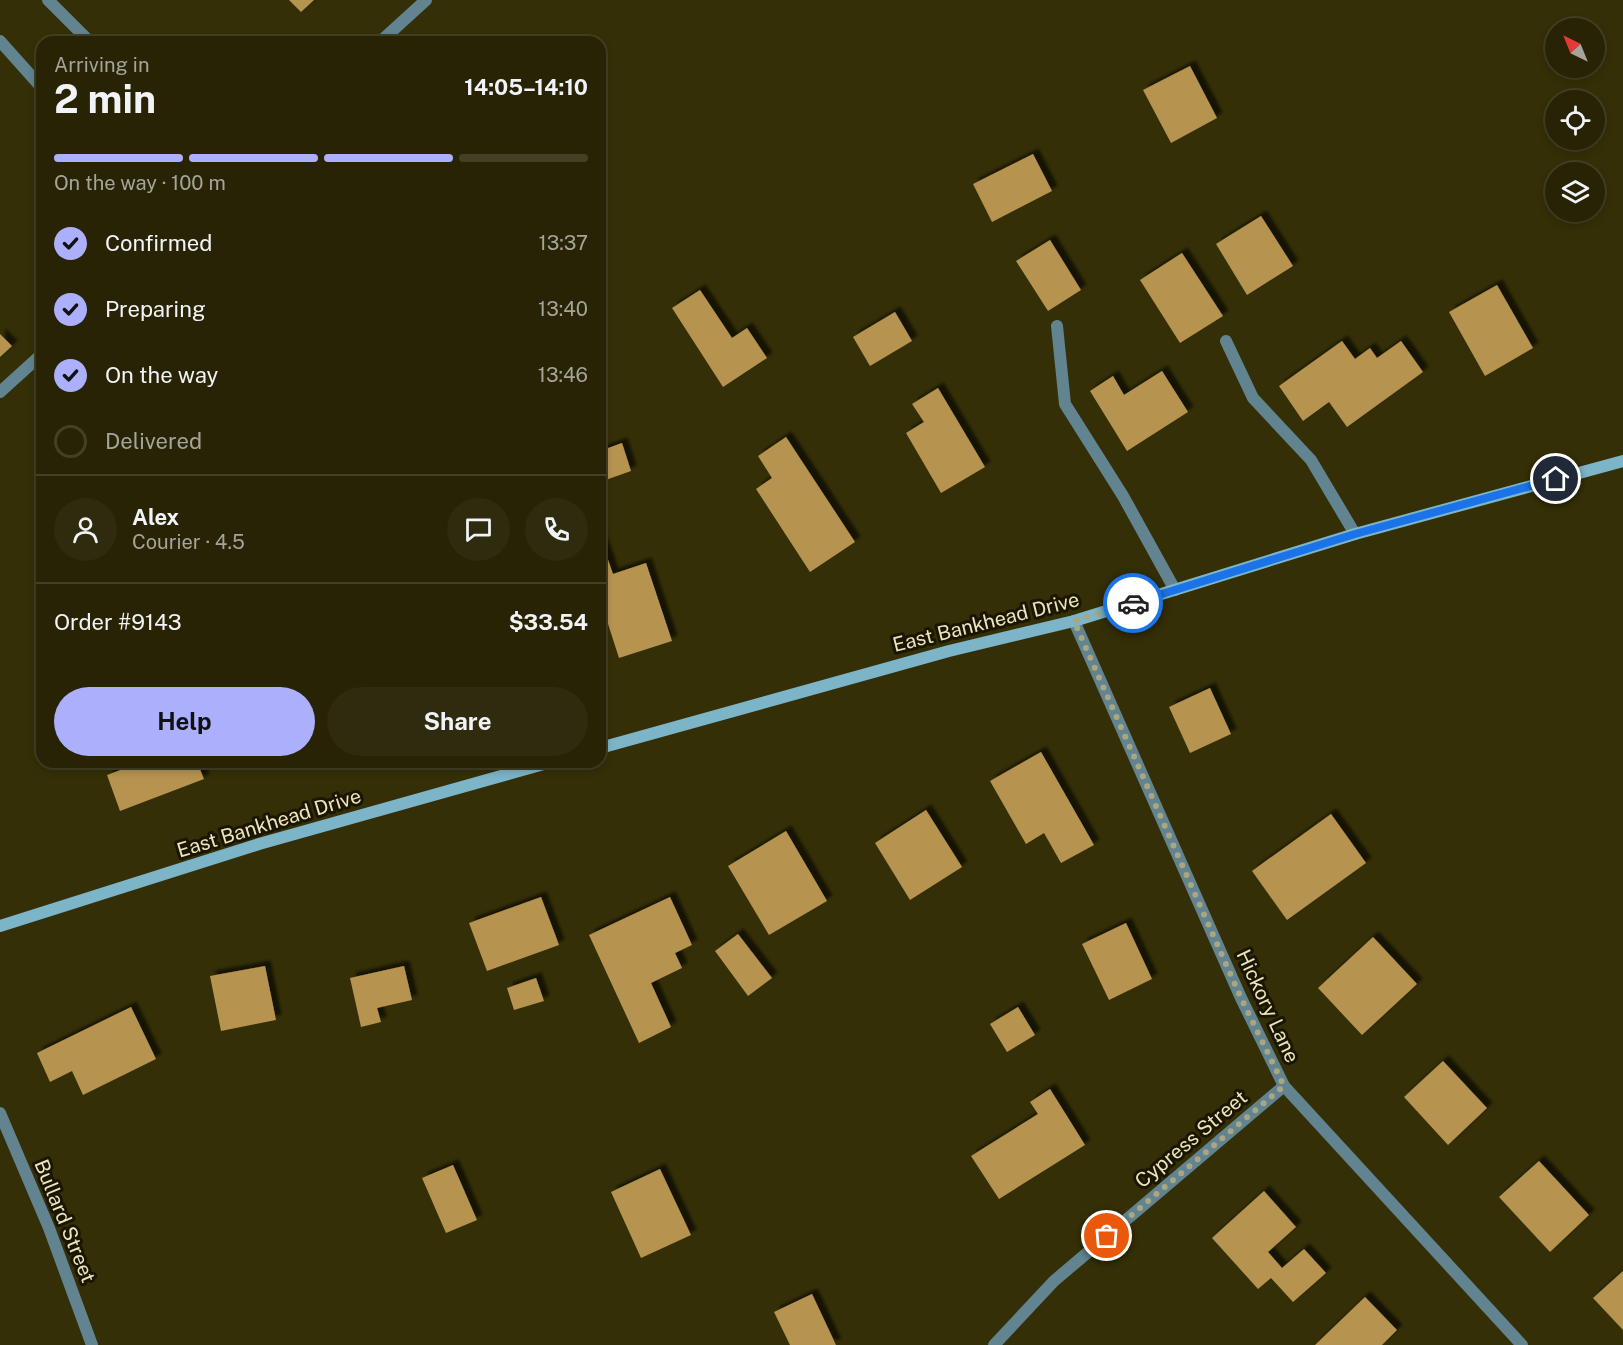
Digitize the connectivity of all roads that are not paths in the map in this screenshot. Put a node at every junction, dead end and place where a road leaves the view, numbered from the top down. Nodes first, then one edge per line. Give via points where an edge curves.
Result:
1 (48, 0) edge
2 (426, 0) edge
3 (84, 36) edge
4 (387, 36) edge
5 (0, 41) edge
6 (36, 81) edge
7 (1057, 326) dead end
8 (1226, 341) dead end
9 (36, 360) edge
10 (0, 393) edge
11 (1623, 461) edge
12 (1355, 534) junction
13 (1175, 590) junction
14 (1074, 621) junction
15 (606, 746) edge
16 (530, 768) edge
17 (0, 926) edge
18 (1284, 1086) junction
19 (0, 1113) edge
20 (92, 1345) edge
21 (994, 1345) edge
22 (1522, 1345) edge

1 - 3 street
2 - 4 street
5 - 6 street
7 - 13 street via 1065,404 1123,496
8 - 12 street via 1253,398 1311,460
9 - 10 street
11 - 12 street, East Bankhead Drive
12 - 13 street, East Bankhead Drive
13 - 14 street, East Bankhead Drive
14 - 15 street, East Bankhead Drive via 949,651
14 - 18 street, Hickory Lane
16 - 17 street, East Bankhead Drive via 259,844
18 - 21 street, Cypress Street via 1054,1281
18 - 22 street, Hickory Lane
19 - 20 street, Bullard Street via 49,1228

